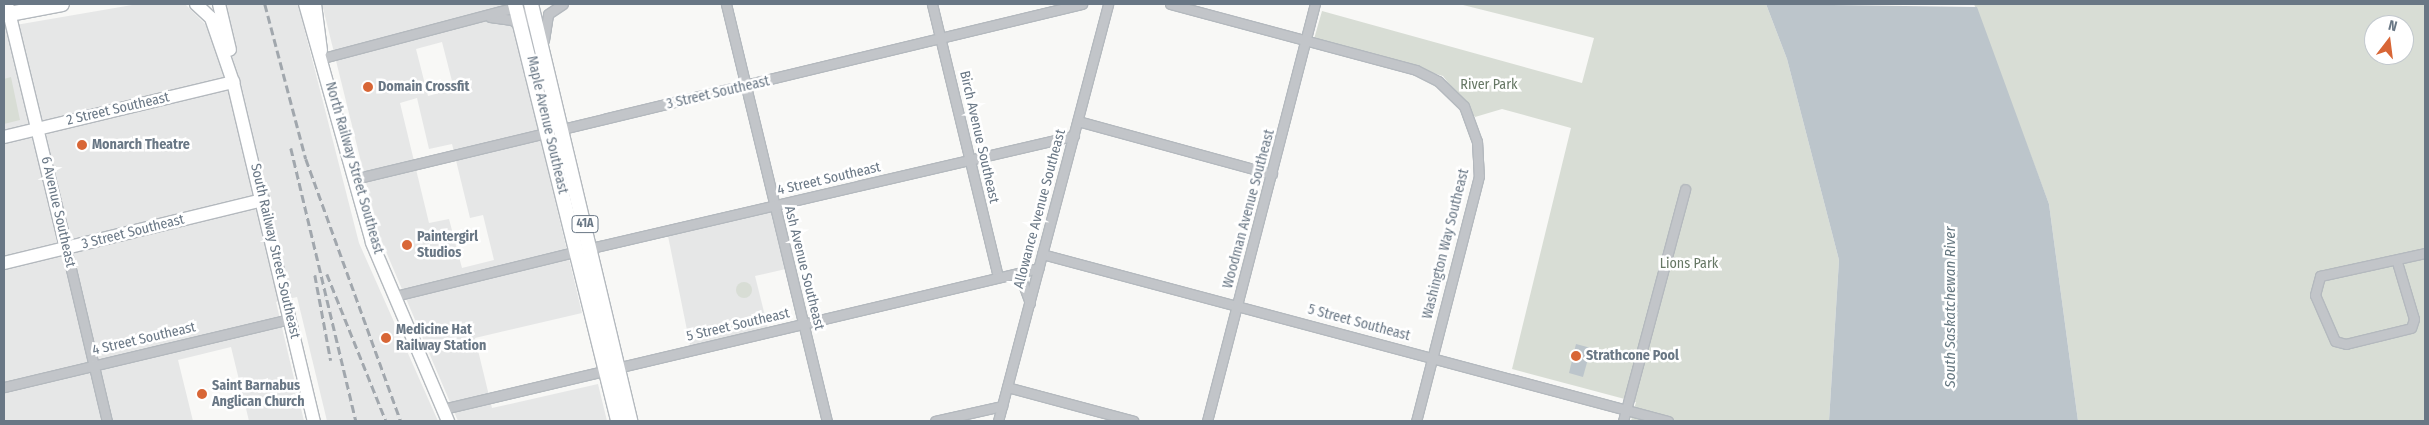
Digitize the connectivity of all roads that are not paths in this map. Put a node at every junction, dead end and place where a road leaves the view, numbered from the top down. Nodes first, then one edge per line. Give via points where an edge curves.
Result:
1 (62, 4) edge
2 (196, 4) edge
3 (219, 4) edge
4 (305, 4) edge
5 (315, 4) edge
6 (531, 4) edge
7 (563, 4) edge
8 (726, 4) edge
9 (932, 4) edge
10 (1082, 4) edge
11 (1108, 4) edge
12 (1170, 4) edge
13 (1315, 4) edge
14 (516, 6) edge
15 (7, 11) edge
16 (490, 17) junction
17 (536, 28) junction
18 (526, 40) junction
19 (942, 40) junction
20 (1306, 40) junction
21 (322, 54) junction
22 (544, 55) junction
23 (233, 82) junction
24 (746, 86) junction
25 (1078, 121) junction
26 (39, 128) junction
27 (555, 131) junction
28 (1074, 136) junction
29 (4, 137) edge
30 (970, 161) junction
31 (1272, 174) junction
32 (354, 179) junction
33 (1685, 189) dead end
34 (263, 200) junction
35 (775, 206) junction
36 (66, 248) junction
37 (584, 250) junction
38 (2425, 252) edge
39 (1042, 254) junction
40 (2397, 262) junction
41 (4, 263) edge
42 (1039, 268) junction
43 (1019, 272) junction
44 (998, 277) junction
45 (395, 296) junction
46 (1030, 303) junction
47 (1237, 306) junction
48 (290, 319) junction
49 (803, 324) junction
50 (1433, 357) junction
51 (94, 365) junction
52 (613, 368) junction
53 (4, 387) edge
54 (1007, 387) junction
55 (1002, 406) junction
56 (1626, 408) junction
57 (443, 409) junction
58 (107, 421) edge
59 (314, 421) edge
60 (448, 421) edge
61 (618, 421) edge
62 (630, 421) edge
63 (827, 421) edge
64 (935, 421) edge
65 (998, 421) edge
66 (1134, 421) edge
67 (1207, 421) edge
68 (1416, 421) edge
69 (1623, 421) edge
70 (1668, 421) edge

1 - 15 main road
2 - 23 street, South Railway Street Southeast via 212,18
3 - 23 street, South Railway Street Southeast via 233,63
4 - 21 street, North Railway Street Southeast
5 - 21 street, North Railway Street Southeast
6 - 17 main road, Maple Avenue Southeast / 41A
7 - 22 street via 545,21
8 - 24 street, Ash Avenue Southeast
9 - 19 street, Birch Avenue Southeast
10 - 19 street, 3 Street Southeast
11 - 25 street, Allowance Avenue Southeast
12 - 20 street
13 - 20 street, Woodman Avenue Southeast
14 - 16 street
14 - 17 street
14 - 18 main road, Maple Avenue Southeast / 41A
15 - 26 street, 6 Avenue Southeast
16 - 18 street via 512,20
16 - 21 street
17 - 22 main road, Maple Avenue Southeast / 41A
18 - 27 main road, Maple Avenue Southeast / 41A
19 - 24 street, 3 Street Southeast
19 - 30 street, Birch Avenue Southeast
20 - 31 street, Woodman Avenue Southeast
20 - 50 street, Washington Way Southeast via 1428,75 1457,97 1474,128 1479,176
21 - 32 street, North Railway Street Southeast
22 - 27 main road, Maple Avenue Southeast / 41A
23 - 26 street, 2 Street Southeast
23 - 34 street, South Railway Street Southeast
24 - 27 street, 3 Street Southeast
24 - 35 street, Ash Avenue Southeast
25 - 28 street, Allowance Avenue Southeast
25 - 31 street
26 - 29 street, 2 Street Southeast
26 - 36 street, 6 Avenue Southeast
27 - 32 street, 3 Street Southeast
27 - 37 main road, Maple Avenue Southeast / 41A
28 - 30 street, 4 Street Southeast
28 - 39 street, Allowance Avenue Southeast
30 - 35 street, 4 Street Southeast
30 - 44 street, Birch Avenue Southeast
31 - 47 street, Woodman Avenue Southeast
32 - 45 street, North Railway Street Southeast via 372,243
33 - 56 street
34 - 36 street, 3 Street Southeast
34 - 48 street, South Railway Street Southeast
35 - 37 street, 4 Street Southeast
35 - 49 street, Ash Avenue Southeast
36 - 41 street, 3 Street Southeast
36 - 51 street, 6 Avenue Southeast
37 - 45 street, 4 Street Southeast
37 - 52 main road, Maple Avenue Southeast / 41A
38 - 40 street
39 - 42 street, Allowance Avenue Southeast
39 - 47 street, 5 Street Southeast
40 - 40 street via 2360,264 2320,276 2315,296 2335,340 2346,344 2411,328 2414,319
42 - 43 street, 5 Street Southeast
42 - 46 street, Allowance Avenue Southeast
43 - 44 street, 5 Street Southeast
43 - 46 street
44 - 49 street, 5 Street Southeast
45 - 57 street, North Railway Street Southeast
46 - 54 street, Allowance Avenue Southeast
47 - 50 street, 5 Street Southeast
47 - 67 street, Woodman Avenue Southeast
48 - 51 street, 4 Street Southeast
48 - 59 street, South Railway Street Southeast
49 - 52 street, 5 Street Southeast
49 - 63 street, Ash Avenue Southeast
50 - 56 street, 5 Street Southeast
50 - 68 street, Washington Way Southeast
51 - 53 street, 4 Street Southeast
51 - 58 street, 6 Avenue Southeast
52 - 57 street, 5 Street Southeast
52 - 61 main road, Maple Avenue Southeast / 41A
52 - 62 main road, Maple Avenue Southeast / 41A
54 - 55 street, Allowance Avenue Southeast
54 - 66 street
55 - 64 street
55 - 65 street, Allowance Avenue Southeast
56 - 69 street
56 - 70 street, 5 Street Southeast
57 - 60 street, North Railway Street Southeast

